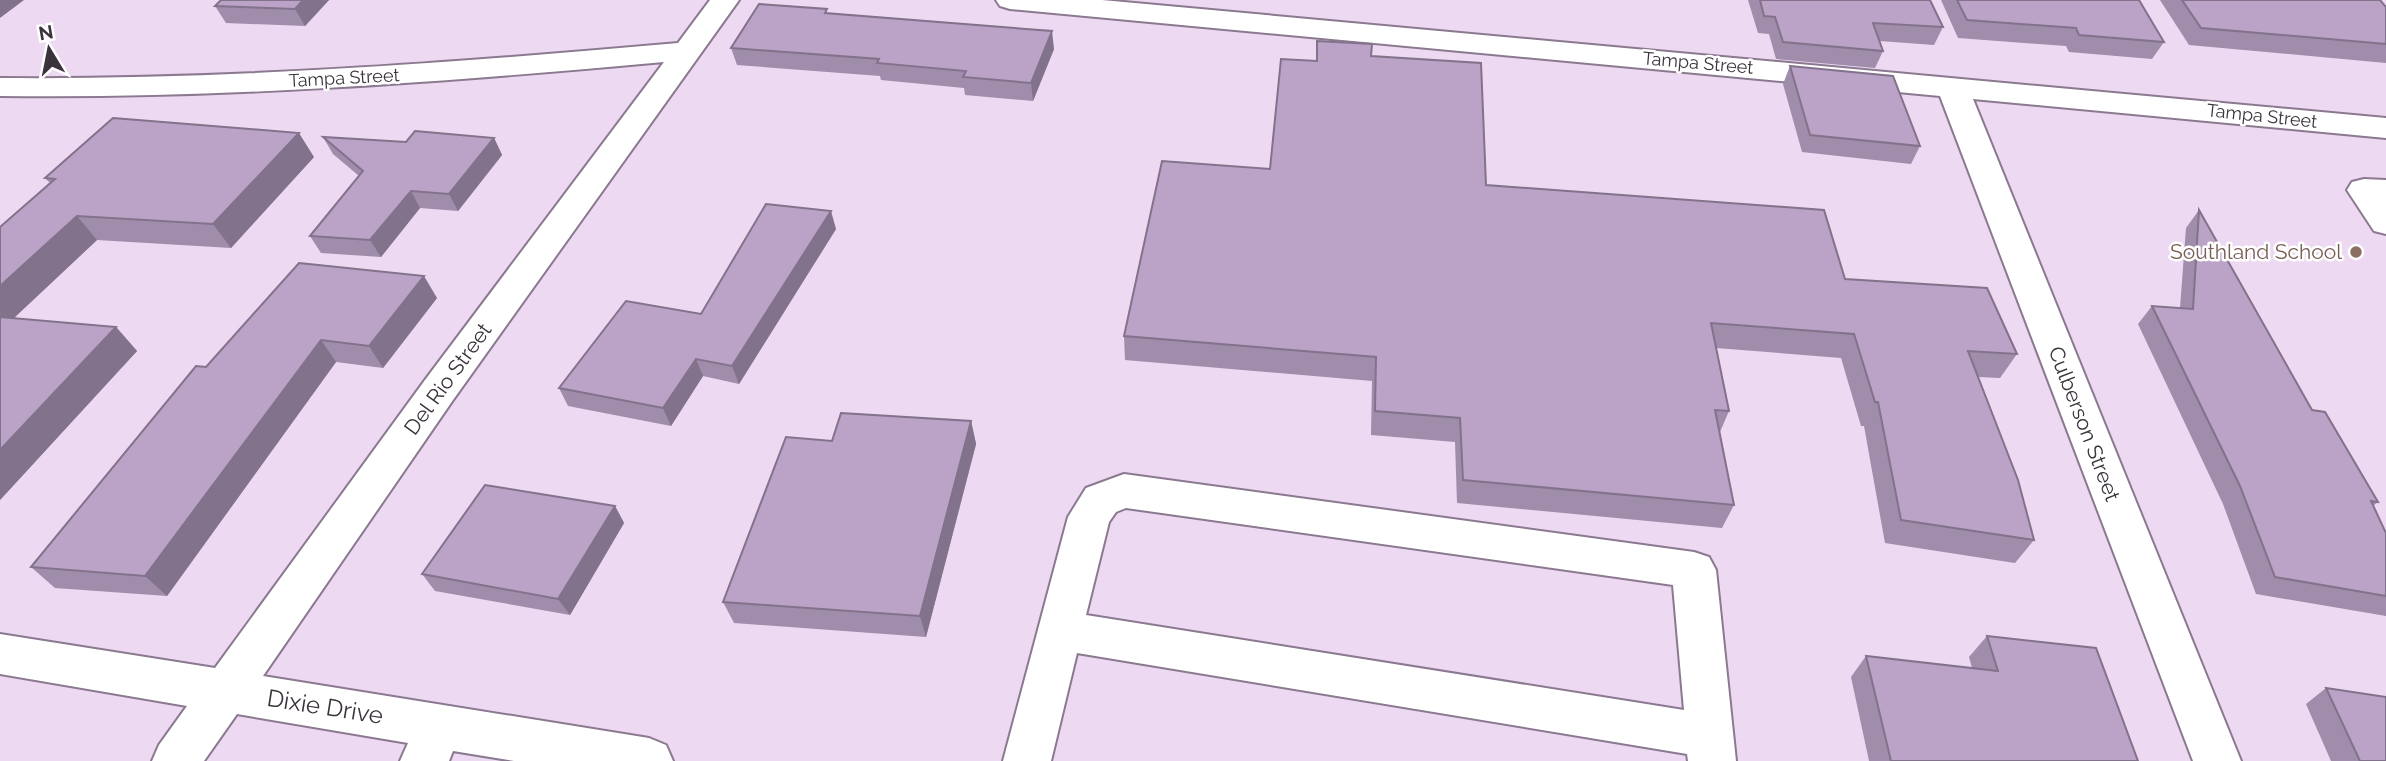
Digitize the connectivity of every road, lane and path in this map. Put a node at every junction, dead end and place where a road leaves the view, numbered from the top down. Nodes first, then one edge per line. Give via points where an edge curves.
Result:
1 (725, 0) edge
2 (1010, 0) edge
3 (687, 51) junction
4 (1952, 86) junction
5 (0, 88) edge
6 (2380, 136) edge
7 (2386, 191) edge
8 (2386, 223) edge
9 (1061, 631) junction
10 (0, 654) edge
11 (227, 691) junction
12 (432, 744) edge
13 (1711, 748) edge
14 (176, 761) edge
15 (649, 761) edge
16 (1027, 761) edge
17 (2217, 761) edge

1 - 3 street, Del Rio Street
2 - 4 street, Tampa Street
3 - 5 street, Tampa Street via 337,79
3 - 11 street, Del Rio Street via 439,390
4 - 6 street, Tampa Street
4 - 17 street, Culberson Street
7 - 8 street via 2364,190
9 - 13 street
9 - 13 street via 1089,517 1101,500 1124,491 1694,570
9 - 16 street
10 - 11 street, Dixie Drive
11 - 12 street, Dixie Drive
11 - 14 street, Del Rio Street
12 - 15 street, Dixie Drive

